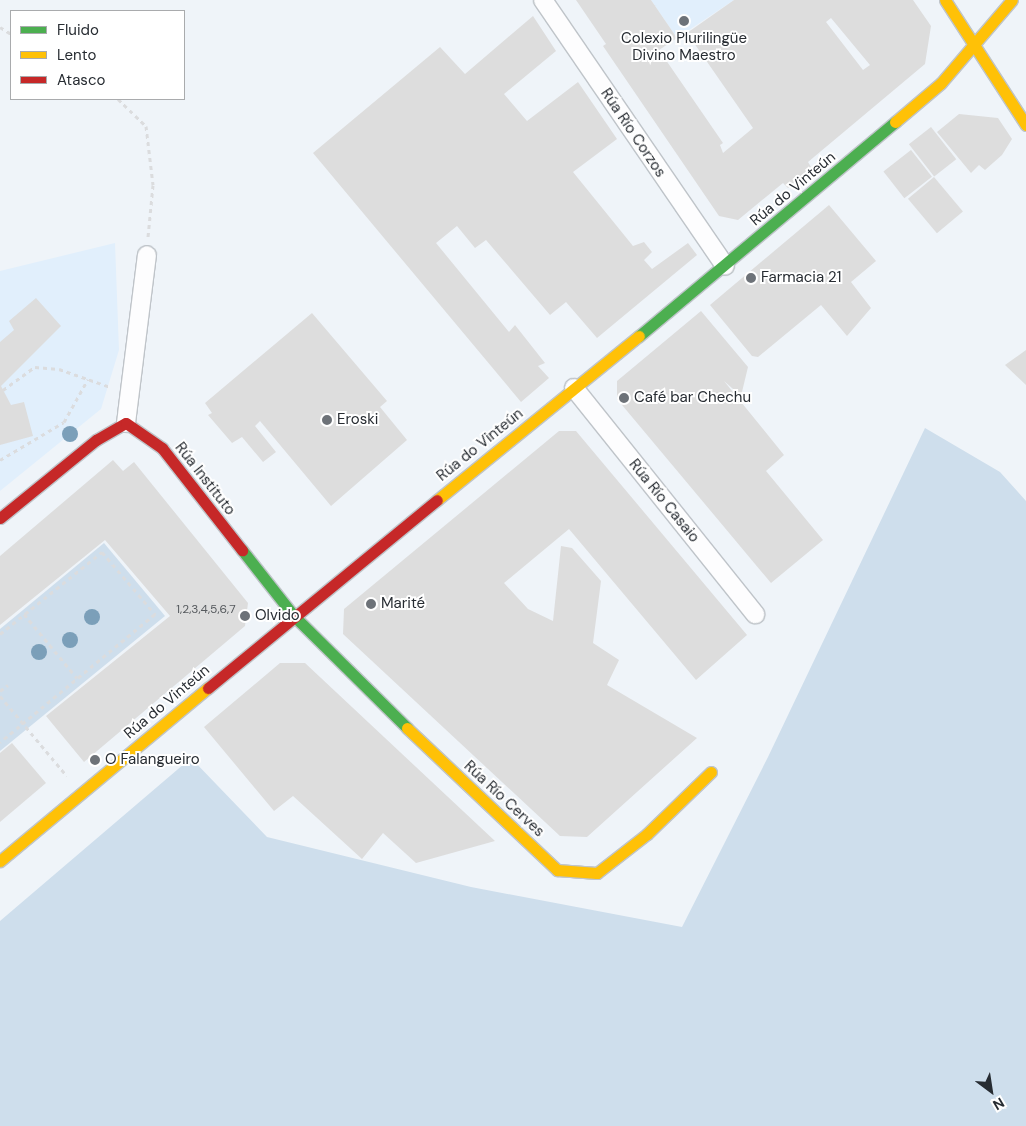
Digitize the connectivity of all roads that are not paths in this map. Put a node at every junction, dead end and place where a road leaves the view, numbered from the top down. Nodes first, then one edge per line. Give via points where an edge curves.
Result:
1 (543, 0) edge
2 (945, 0) edge
3 (1012, 0) edge
4 (973, 46) junction
5 (1026, 125) edge
6 (147, 255) road end
7 (725, 266) junction
8 (574, 388) junction
9 (126, 423) junction
10 (0, 518) edge
11 (755, 614) dead end
12 (294, 616) junction
13 (711, 772) dead end
14 (0, 861) edge

1 - 7 street, Rúa Río Corzos
2 - 4 main road
3 - 4 main road, Rúa do Vinteún
4 - 5 main road
4 - 7 main road, Rúa do Vinteún via 941,83
6 - 9 street
7 - 8 main road, Rúa do Vinteún
8 - 11 street, Rúa Río Casaio
8 - 12 main road, Rúa do Vinteún
9 - 10 main road via 96,440
9 - 12 main road, Rúa Instituto via 162,448
12 - 13 main road, Rúa Río Cerves via 338,663 558,870 597,873 647,834
12 - 14 main road, Rúa do Vinteún

